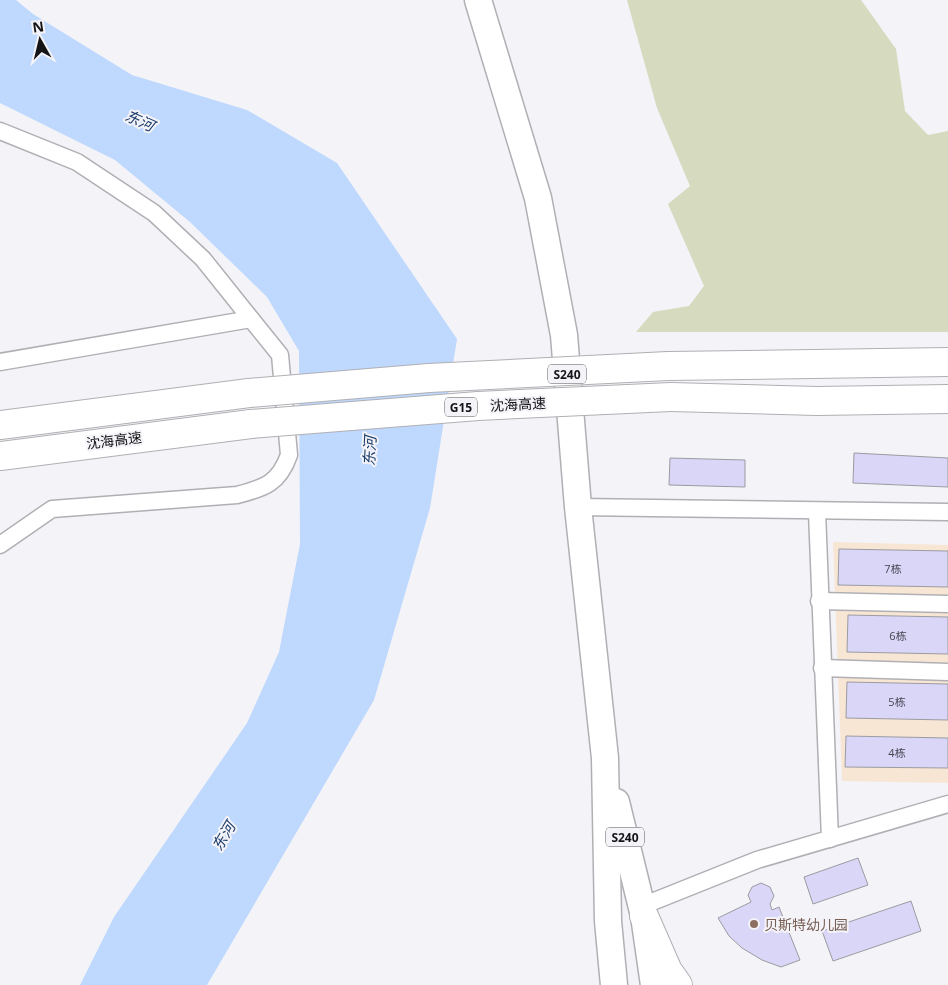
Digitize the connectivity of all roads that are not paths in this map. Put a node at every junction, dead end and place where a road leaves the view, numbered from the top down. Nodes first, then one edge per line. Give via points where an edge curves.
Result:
1 (478, 0) edge
2 (0, 131) edge
3 (251, 319) junction
4 (0, 362) edge
5 (948, 362) edge
6 (948, 400) edge
7 (816, 401) junction
8 (948, 411) edge
9 (0, 425) edge
10 (0, 456) edge
11 (578, 507) junction
12 (817, 512) junction
13 (948, 512) edge
14 (0, 545) edge
15 (819, 601) junction
16 (948, 604) edge
17 (822, 668) junction
18 (948, 672) edge
19 (605, 758) junction
20 (948, 804) edge
21 (830, 839) junction
22 (643, 911) junction
23 (614, 985) edge
24 (654, 985) edge
25 (678, 985) edge

1 - 11 main road, S240 via 538,198 564,335
2 - 3 street via 77,162 154,213 203,259
3 - 4 street
3 - 14 street via 280,356 289,455 284,470 272,483 237,495 52,509
5 - 9 highway, G15, bridge via 668,366 429,378 249,394
6 - 7 highway, 沈海高速 / G15
7 - 8 highway
7 - 10 highway, 沈海高速 / G15, bridge via 671,397 478,406 251,424
11 - 12 street
11 - 19 main road, S240
12 - 13 street
12 - 15 street
15 - 16 street
15 - 17 street
17 - 18 street
17 - 21 street
19 - 22 main road, S240
19 - 23 main road, S240 via 608,921
20 - 21 street
21 - 22 street via 757,860
22 - 24 main road, S240
22 - 25 highway via 668,971

